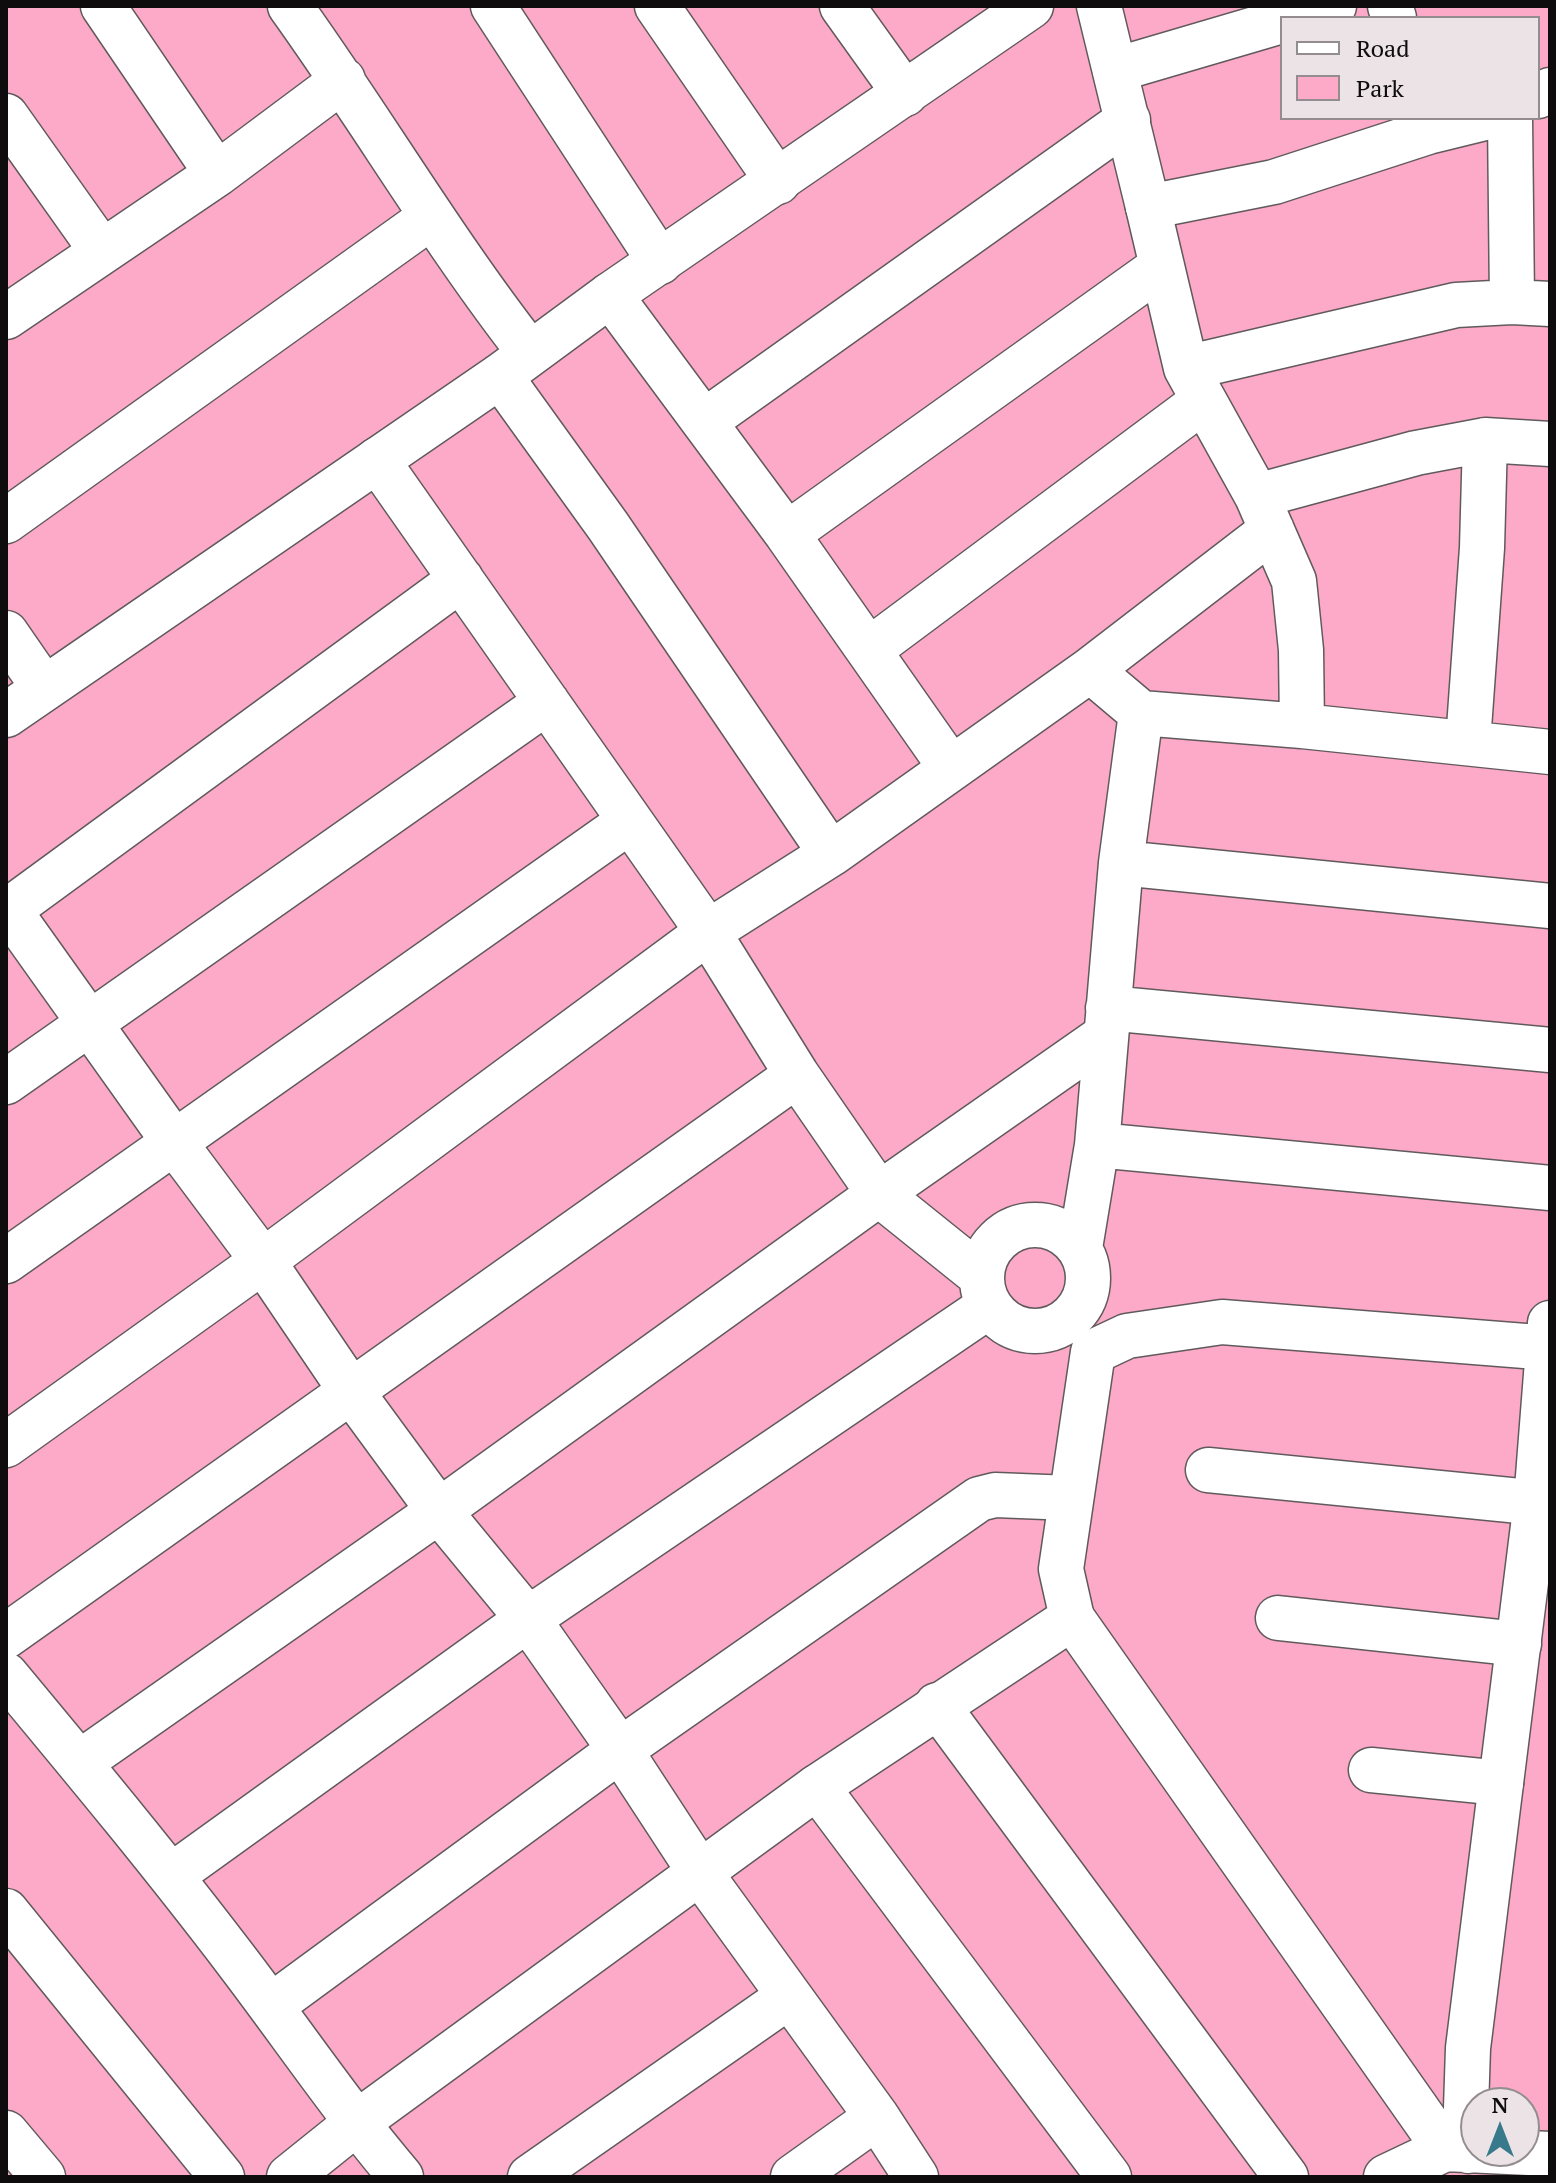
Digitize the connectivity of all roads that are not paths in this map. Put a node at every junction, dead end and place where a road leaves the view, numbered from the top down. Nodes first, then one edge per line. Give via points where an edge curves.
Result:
1 (103, 6) edge
2 (290, 6) edge
3 (493, 6) edge
4 (657, 6) edge
5 (842, 6) edge
6 (1031, 6) edge
7 (1099, 6) edge
8 (1334, 6) edge
9 (1299, 16) edge
10 (1280, 22) edge
11 (1115, 70) junction
12 (343, 80) junction
13 (905, 94) junction
14 (6, 116) edge
15 (1128, 120) junction
16 (1468, 120) edge
17 (1510, 120) edge
18 (1426, 125) edge
19 (217, 174) junction
20 (778, 182) junction
21 (1148, 207) junction
22 (431, 217) junction
23 (101, 250) junction
24 (660, 262) junction
25 (1162, 266) junction
26 (610, 295) junction
27 (1531, 303) edge
28 (6, 317) edge
29 (515, 364) junction
30 (1195, 385) junction
31 (705, 421) junction
32 (1485, 440) junction
33 (1550, 444) edge
34 (377, 460) junction
35 (1265, 513) junction
36 (6, 521) edge
37 (787, 534) junction
38 (461, 579) junction
39 (6, 633) edge
40 (869, 650) junction
41 (1090, 670) junction
42 (44, 688) junction
43 (547, 702) junction
44 (1141, 713) junction
45 (6, 715) edge
46 (1302, 726) junction
47 (1468, 742) junction
48 (1550, 752) edge
49 (951, 768) junction
50 (630, 821) junction
51 (831, 854) junction
52 (1121, 863) junction
53 (1550, 906) edge
54 (7, 910) edge
55 (708, 932) junction
56 (1106, 1022) junction
57 (89, 1023) junction
58 (1550, 1050) edge
59 (797, 1075) junction
60 (6, 1082) edge
61 (174, 1142) junction
62 (1097, 1145) junction
63 (1550, 1188) edge
64 (879, 1194) junction
65 (1080, 1248) junction
66 (6, 1261) edge
67 (263, 1261) junction
68 (985, 1291) junction
69 (1078, 1311) junction
70 (1549, 1340) edge
71 (1093, 1352) junction
72 (351, 1391) junction
73 (6, 1445) edge
74 (1208, 1470) dead end
75 (1071, 1498) junction
76 (1543, 1503) edge
77 (439, 1511) junction
78 (1072, 1618) junction
79 (1278, 1618) dead end
80 (528, 1619) junction
81 (6, 1636) edge
82 (1519, 1644) junction
83 (6, 1675) edge
84 (937, 1705) junction
85 (620, 1750) junction
86 (79, 1763) junction
87 (1371, 1770) dead end
88 (1501, 1783) junction
89 (817, 1787) junction
90 (701, 1874) junction
91 (171, 1876) junction
92 (6, 1911) edge
93 (788, 1997) junction
94 (271, 2006) junction
95 (877, 2117) junction
96 (355, 2124) junction
97 (6, 2133) edge
98 (1456, 2150) junction
99 (1460, 2151) edge
100 (43, 2177) edge
101 (222, 2177) edge
102 (289, 2177) edge
103 (401, 2177) edge
104 (530, 2177) edge
105 (793, 2177) edge
106 (916, 2177) edge
107 (1109, 2177) edge
108 (1286, 2177) edge
109 (1386, 2177) edge

1 - 19 street
2 - 12 street
3 - 24 street
4 - 20 street
5 - 13 street
6 - 13 street
7 - 11 street
8 - 9 street
10 - 11 street
11 - 15 street
12 - 19 street
12 - 22 street
13 - 20 street
14 - 23 street
15 - 21 street
15 - 31 street
16 - 18 street
17 - 27 street
18 - 21 street via 1274,182
19 - 23 street
20 - 24 street
21 - 25 street
22 - 29 street via 489,301
22 - 36 street
23 - 28 street
24 - 26 street
25 - 30 street
25 - 37 street
26 - 29 street
26 - 31 street
27 - 30 street via 1456,305
29 - 34 street
29 - 51 street via 617,539
30 - 35 street
30 - 40 street
31 - 37 street
32 - 33 street
32 - 35 street via 1416,453
32 - 47 street
34 - 38 street
34 - 42 street
35 - 41 street
35 - 46 street via 1294,581
37 - 40 street
38 - 43 street
38 - 54 street
39 - 42 street
40 - 49 street
41 - 44 street
41 - 49 street
42 - 45 street
43 - 50 street
43 - 57 street
44 - 46 street
44 - 52 street
46 - 47 street
47 - 48 street
49 - 51 street
50 - 55 street
50 - 61 street
51 - 55 street
52 - 53 street
52 - 56 street
54 - 57 street
55 - 59 street
55 - 67 street
56 - 58 street
56 - 62 street
56 - 64 street
57 - 60 street
57 - 61 street
59 - 64 street
59 - 72 street
61 - 66 street
61 - 67 street
62 - 63 street
62 - 65 street
64 - 68 street
64 - 77 street
65 - 68 street via 1049,1226 1011,1231 985,1258
65 - 69 street via 1089,1280
67 - 72 street
67 - 73 street
68 - 69 street via 1000,1319 1032,1332 1065,1323
68 - 80 street
69 - 71 street
70 - 71 street via 1222,1322 1127,1336
70 - 76 street
71 - 75 street
72 - 77 street
72 - 81 street
74 - 76 street
75 - 78 street via 1061,1569
75 - 85 street via 979,1499
76 - 82 street
77 - 80 street
77 - 86 street
78 - 84 street
78 - 98 street
79 - 82 street
80 - 85 street
80 - 91 street
82 - 88 street
83 - 86 street
84 - 89 street
84 - 108 street
85 - 90 street
85 - 94 street
86 - 91 street
87 - 88 street
88 - 98 street via 1468,2048 1466,2108
89 - 90 street
89 - 107 street
90 - 93 street
90 - 96 street
91 - 94 street
92 - 101 street
93 - 95 street
93 - 104 street
94 - 96 street
95 - 105 street
95 - 106 street
96 - 102 street
96 - 103 street
97 - 100 street
98 - 99 street
98 - 109 street

